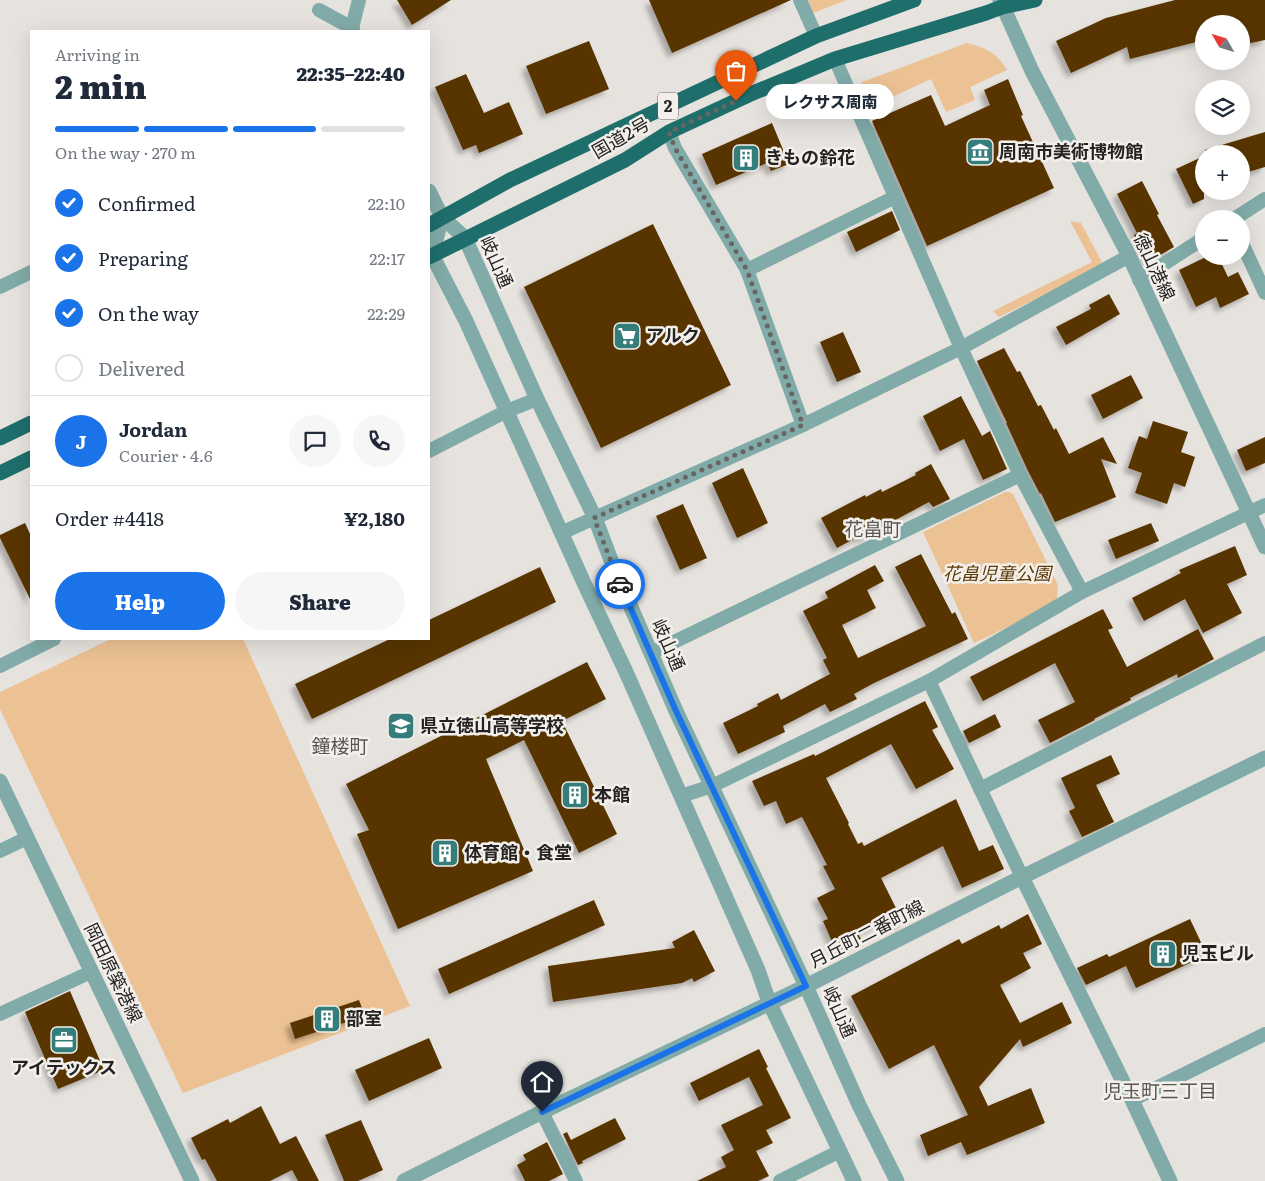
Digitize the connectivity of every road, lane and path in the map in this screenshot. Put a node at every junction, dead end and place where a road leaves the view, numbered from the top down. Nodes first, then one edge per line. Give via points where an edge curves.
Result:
1 (359, 0) edge
2 (800, 0) edge
3 (914, 0) edge
4 (1035, 0) edge
5 (1001, 3) edge
6 (319, 10) dead end
7 (352, 29) edge
8 (816, 36) junction
9 (835, 59) junction
10 (669, 132) junction
11 (430, 196) edge
12 (895, 197) junction
13 (1265, 200) edge
14 (1249, 210) edge
15 (435, 221) edge
16 (465, 238) junction
17 (1195, 244) edge
18 (430, 256) edge
19 (1129, 256) junction
20 (1250, 260) edge
21 (747, 270) junction
22 (30, 273) edge
23 (1140, 280) junction
24 (0, 288) edge
25 (1265, 293) edge
26 (961, 348) junction
27 (537, 400) junction
28 (507, 412) junction
29 (30, 423) edge
30 (803, 425) junction
31 (0, 438) edge
32 (430, 450) edge
33 (30, 458) edge
34 (0, 473) edge
35 (1020, 475) junction
36 (1265, 505) edge
37 (1249, 513) junction
38 (594, 518) junction
39 (562, 533) junction
40 (1265, 547) edge
41 (1082, 592) junction
42 (52, 640) edge
43 (1265, 643) edge
44 (651, 653) junction
45 (0, 666) edge
46 (928, 681) junction
47 (1265, 758) edge
48 (0, 781) edge
49 (712, 786) junction
50 (980, 789) junction
51 (681, 796) junction
52 (27, 838) junction
53 (0, 851) edge
54 (1022, 877) junction
55 (91, 972) junction
56 (806, 986) junction
57 (769, 1002) junction
58 (0, 1014) edge
59 (1265, 1034) edge
60 (1132, 1100) junction
61 (542, 1112) junction
62 (840, 1151) junction
63 (192, 1181) edge
64 (404, 1181) edge
65 (576, 1181) edge
66 (780, 1181) edge
67 (854, 1181) edge
68 (897, 1181) edge
69 (1170, 1181) edge

1 - 7 street
2 - 8 street
3 - 8 highway, 国道2号 / 2
4 - 5 highway, 国道2号 / 2
5 - 9 highway, 国道2号 / 2 via 986,13
5 - 19 street, 徳山港線 via 1032,72
6 - 7 street
8 - 15 highway, 国道2号 / 2 via 510,180
9 - 10 highway, 国道2号 / 2
9 - 12 street
10 - 16 highway, 国道2号 / 2 via 625,160
10 - 21 street via 675,148
11 - 15 street
12 - 21 street
12 - 26 street
13 - 14 street
15 - 16 street, 岐山通
15 - 18 street
16 - 18 highway, 国道2号 / 2
16 - 27 street, 岐山通
17 - 23 street
18 - 28 street via 466,321
19 - 23 street, 徳山港線
19 - 26 street
20 - 25 street
21 - 30 street
22 - 24 street
23 - 37 street, 徳山港線
26 - 30 street
26 - 35 street
27 - 28 street
27 - 38 street, 岐山通
28 - 32 street
28 - 39 street
29 - 31 highway
30 - 38 street
33 - 34 highway
35 - 41 street
35 - 44 street
36 - 37 street
37 - 40 street, 徳山港線
37 - 41 street
38 - 39 street
38 - 44 street, 岐山通
39 - 51 street
41 - 46 street
42 - 45 street
43 - 50 street
44 - 49 street, 岐山通
46 - 49 street
46 - 50 street
47 - 54 street, 月丘町二番町線
48 - 52 street, 岡田原築港線
49 - 51 street
49 - 56 street, 岐山通
50 - 54 street
51 - 57 street
52 - 53 street
52 - 55 street, 岡田原築港線
54 - 56 street, 月丘町二番町線
54 - 60 street
55 - 58 street
55 - 63 street, 岡田原築港線
56 - 57 street, 月丘町二番町線
56 - 68 street, 岐山通
57 - 61 street, 月丘町二番町線
57 - 62 street
59 - 60 street
60 - 69 street
61 - 64 street, 月丘町二番町線
61 - 65 street
62 - 66 street
62 - 67 street

